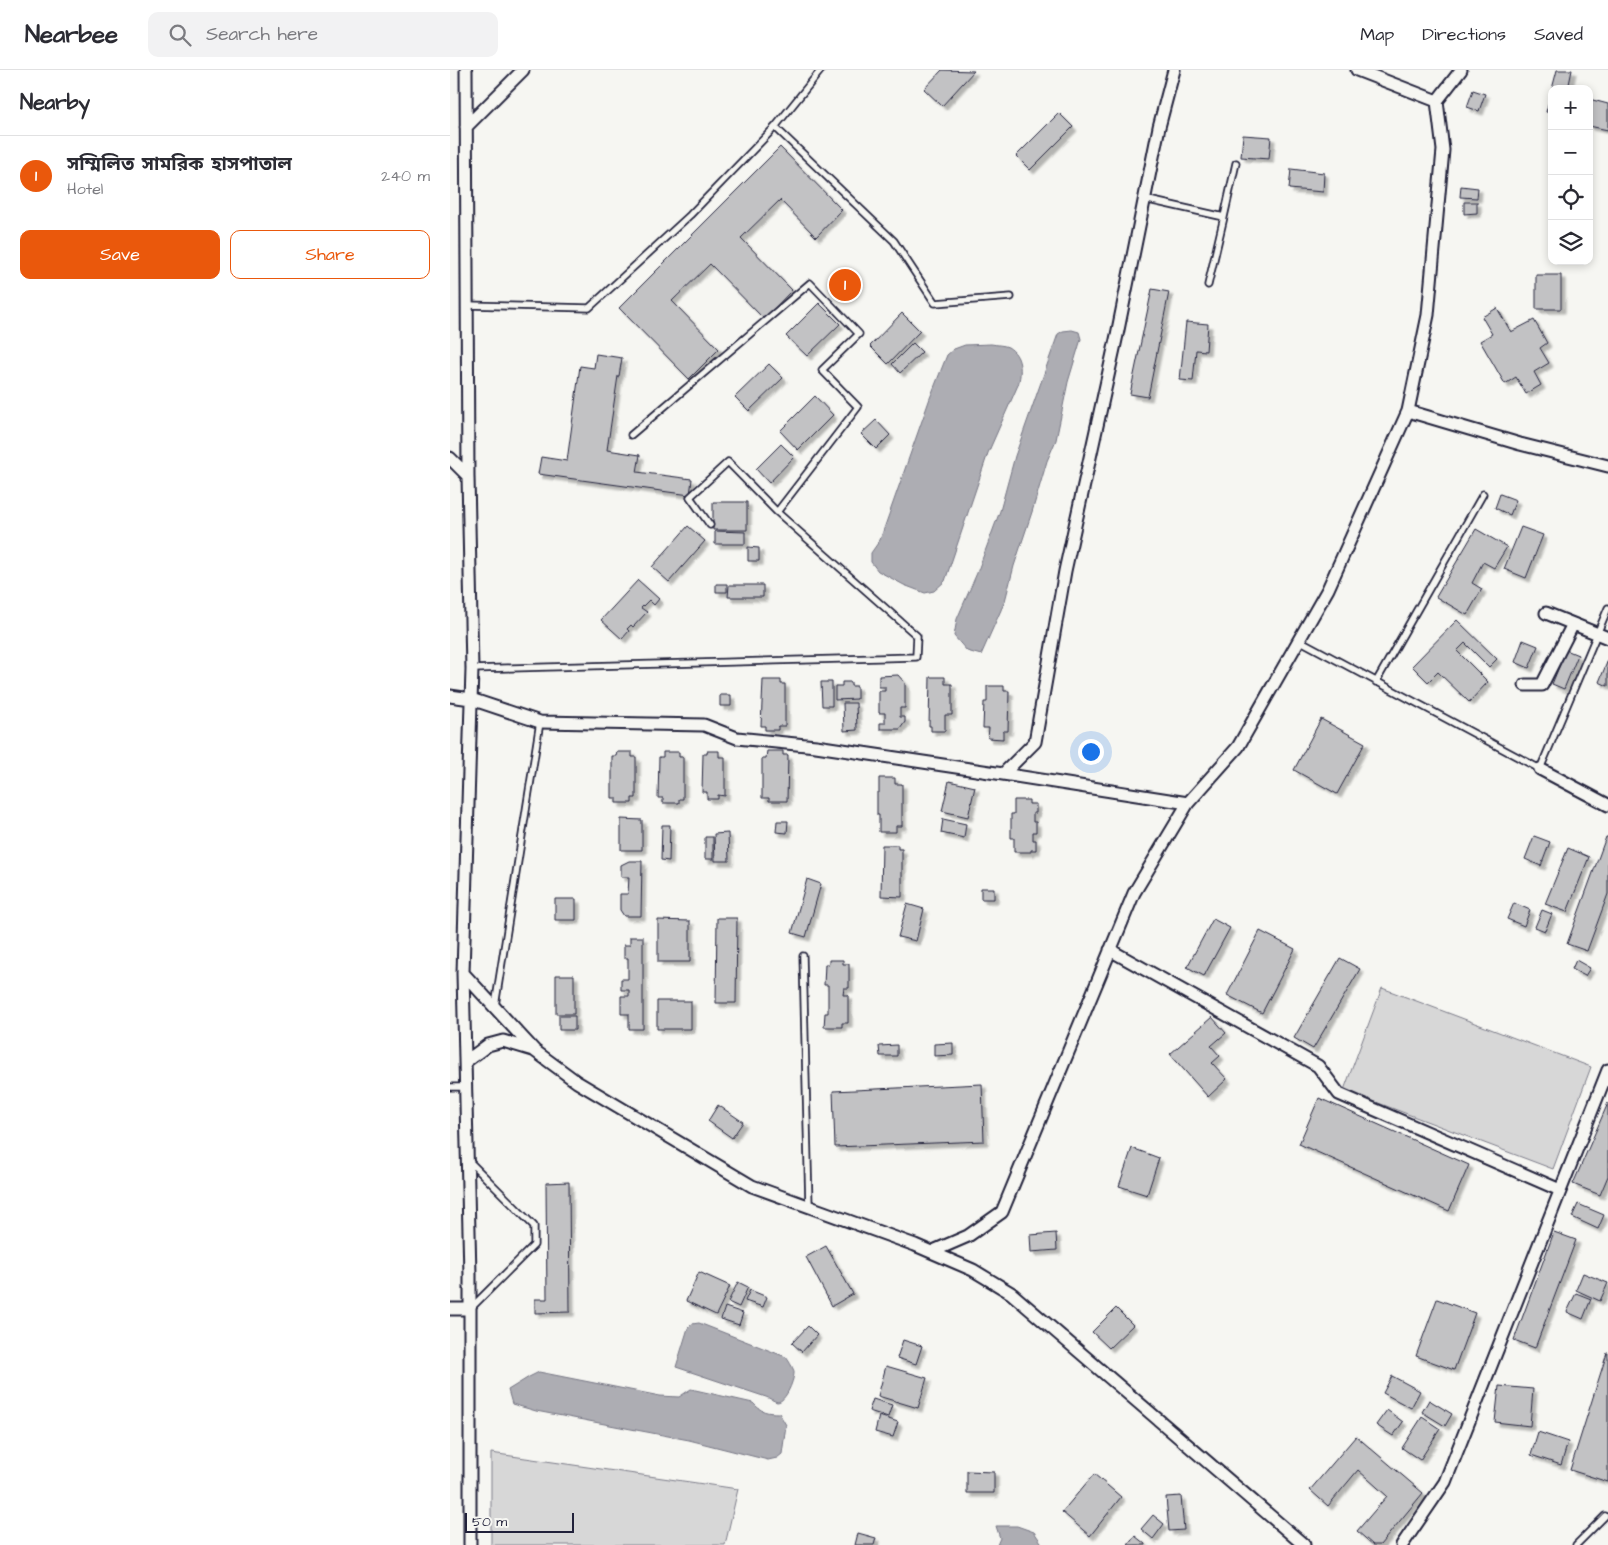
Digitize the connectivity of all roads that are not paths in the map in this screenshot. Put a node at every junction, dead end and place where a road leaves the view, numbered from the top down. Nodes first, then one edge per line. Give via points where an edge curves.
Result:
1 (466, 70) edge
2 (523, 70) edge
3 (822, 70) edge
4 (1174, 70) edge
5 (1357, 70) edge
6 (1461, 70) edge
7 (1437, 101) junction
8 (466, 127) junction
9 (776, 127) junction
10 (1236, 162) dead end
11 (1144, 199) junction
12 (1224, 217) junction
13 (1208, 285) dead end
14 (1011, 298) dead end
15 (467, 305) junction
16 (1408, 411) junction
17 (631, 435) dead end
18 (450, 458) edge
19 (1608, 466) edge
20 (468, 476) junction
21 (1483, 494) dead end
22 (777, 512) junction
23 (710, 525) dead end
24 (1608, 608) edge
25 (1546, 613) dead end
26 (1573, 624) junction
27 (1608, 638) edge
28 (1299, 640) junction
29 (472, 669) junction
30 (1376, 682) junction
31 (1525, 685) dead end
32 (450, 696) edge
33 (471, 699) junction
34 (540, 722) junction
35 (1540, 769) junction
36 (1003, 774) junction
37 (1188, 803) junction
38 (1608, 805) edge
39 (1110, 950) junction
40 (804, 956) dead end
41 (463, 973) junction
42 (495, 1008) junction
43 (535, 1051) junction
44 (465, 1062) junction
45 (1608, 1070) edge
46 (450, 1086) edge
47 (466, 1087) junction
48 (468, 1159) junction
49 (1560, 1190) junction
50 (808, 1207) junction
51 (932, 1252) junction
52 (450, 1309) edge
53 (470, 1309) junction
54 (1605, 1516) dead end
55 (470, 1545) edge
56 (1304, 1545) edge
57 (1402, 1545) edge
58 (1576, 1545) edge

1 - 8 street
2 - 8 street
3 - 9 lane
4 - 11 street
5 - 7 street
6 - 7 street
7 - 16 street via 1443,150 1428,315
8 - 15 street
9 - 14 lane via 894,240 935,303
9 - 15 lane via 690,215 590,308
10 - 12 lane
11 - 12 lane
11 - 36 street via 1065,571 1035,742
12 - 13 lane
15 - 20 street
16 - 19 street
16 - 28 street via 1328,590
17 - 22 lane via 810,284 859,334 822,370 858,407
18 - 20 street
20 - 29 street
21 - 30 lane
22 - 23 lane via 728,462 690,498
22 - 29 lane via 917,636 916,657
24 - 35 lane
25 - 26 street
26 - 27 street
26 - 31 street via 1542,685
28 - 30 lane
28 - 37 street via 1238,747
29 - 33 street
30 - 35 lane
32 - 33 street
33 - 34 street
33 - 41 street
34 - 36 street via 704,725 737,738 816,746
34 - 42 lane
35 - 38 street
36 - 37 street
37 - 39 street via 1134,892
39 - 49 street via 1318,1066 1339,1094
39 - 51 street via 1002,1212 968,1236
40 - 50 lane
41 - 42 street
41 - 44 street
42 - 43 street
43 - 44 street via 503,1041 488,1045
43 - 50 street via 577,1082 752,1186
44 - 47 street
45 - 49 street
46 - 47 lane
47 - 48 street
48 - 53 street
48 - 53 lane via 534,1226 534,1245
49 - 57 street via 1445,1482
50 - 51 street
51 - 56 street via 973,1270 1011,1293
52 - 53 street
53 - 55 street
54 - 58 lane

